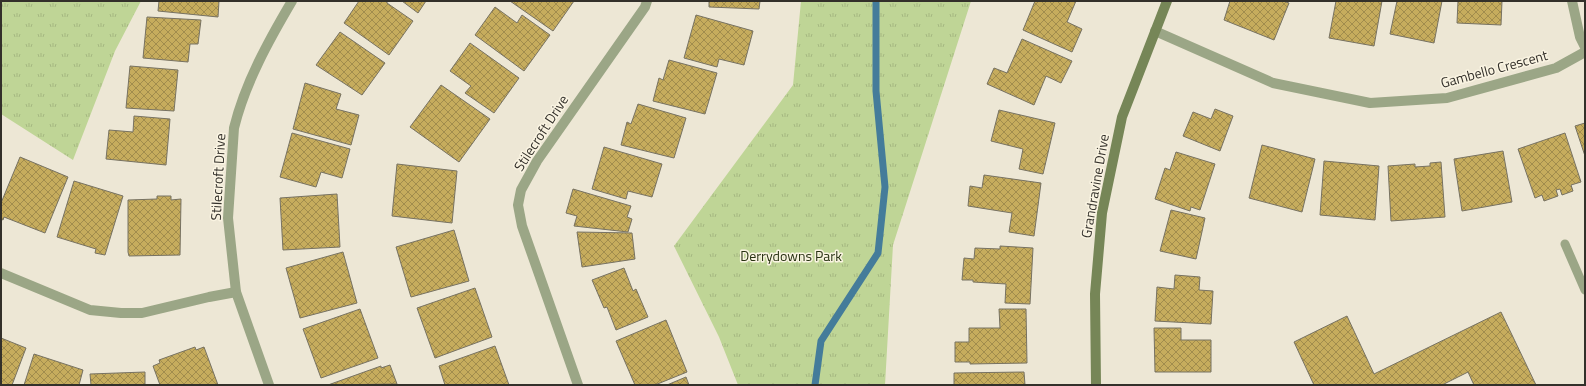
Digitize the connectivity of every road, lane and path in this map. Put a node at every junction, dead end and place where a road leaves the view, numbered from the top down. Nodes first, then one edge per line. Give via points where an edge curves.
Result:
1 (292, 1) edge
2 (647, 1) edge
3 (1167, 1) edge
4 (1572, 1) edge
5 (1155, 31) junction
6 (1585, 47) edge
7 (1585, 52) edge
8 (1565, 244) dead end
9 (1, 274) edge
10 (1585, 290) edge
11 (236, 292) junction
12 (268, 385) edge
13 (578, 385) edge
14 (1096, 385) edge

1 - 11 street, Stilecroft Drive via 269,40 234,128 228,218
2 - 13 street, Stilecroft Drive via 537,161 521,190 518,205 522,226
3 - 5 street, Grandravine Drive
4 - 6 street via 1580,37
5 - 7 street, Gambello Crescent via 1273,83 1370,103 1447,98 1556,68
5 - 14 street, Grandravine Drive via 1122,117 1102,213 1095,294
8 - 10 lane
9 - 11 street via 90,310 121,314 142,313
11 - 12 street, Stilecroft Drive

